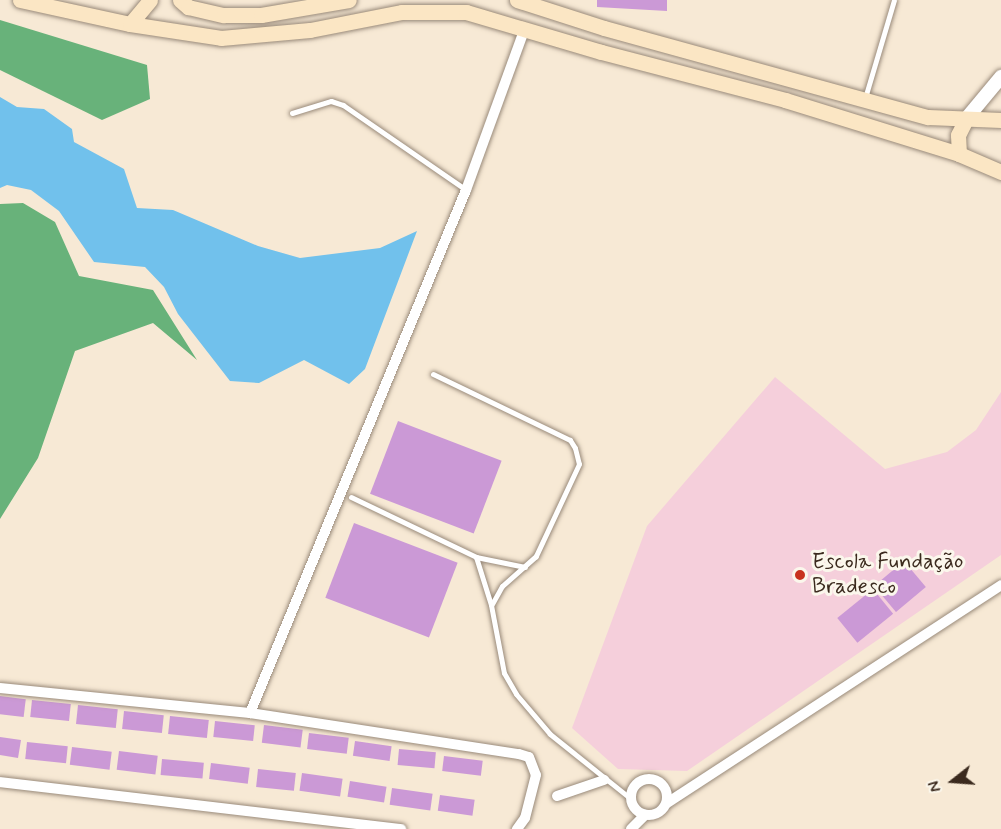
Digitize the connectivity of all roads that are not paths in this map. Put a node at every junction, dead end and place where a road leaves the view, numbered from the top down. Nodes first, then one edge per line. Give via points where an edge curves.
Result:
1 (20, 0) edge
2 (150, 0) edge
3 (180, 0) edge
4 (349, 0) edge
5 (518, 0) edge
6 (894, 0) edge
7 (538, 2) edge
8 (54, 5) edge
9 (130, 24) junction
10 (525, 28) junction
11 (1001, 77) edge
12 (865, 100) junction
13 (292, 113) dead end
14 (966, 119) junction
15 (1001, 120) edge
16 (959, 154) junction
17 (1001, 172) edge
18 (466, 190) junction
19 (433, 374) dead end
20 (351, 496) dead end
21 (476, 557) junction
22 (525, 567) junction
23 (1001, 585) edge
24 (491, 605) junction
25 (0, 688) edge
26 (250, 713) junction
27 (604, 780) junction
28 (0, 782) edge
29 (557, 796) dead end
30 (631, 799) junction
31 (667, 803) junction
32 (645, 814) junction
33 (401, 829) edge
34 (517, 829) edge
35 (631, 829) edge

1 - 8 main road
2 - 9 main road
3 - 4 main road via 188,7 224,15 261,15
5 - 7 main road
6 - 12 lane
7 - 12 main road via 604,28
8 - 9 main road
9 - 10 main road via 232,37 310,30 402,12 434,10 483,15
10 - 16 main road via 785,100
10 - 18 street
11 - 14 street
12 - 14 main road via 928,117
13 - 18 lane via 331,101 343,105
14 - 15 main road
14 - 16 main road via 958,135
16 - 17 main road
18 - 26 street
19 - 22 lane via 570,440 575,448 579,464 536,556
20 - 21 lane
21 - 22 lane
21 - 24 lane
22 - 24 lane via 502,586
23 - 31 street
24 - 27 lane via 504,673 516,694 550,734
25 - 26 street
26 - 34 street via 529,757 536,775 525,818
27 - 29 street
27 - 30 lane
28 - 33 street
30 - 31 street via 634,786 651,779 666,790
30 - 32 street
31 - 32 street via 659,812
32 - 35 street

